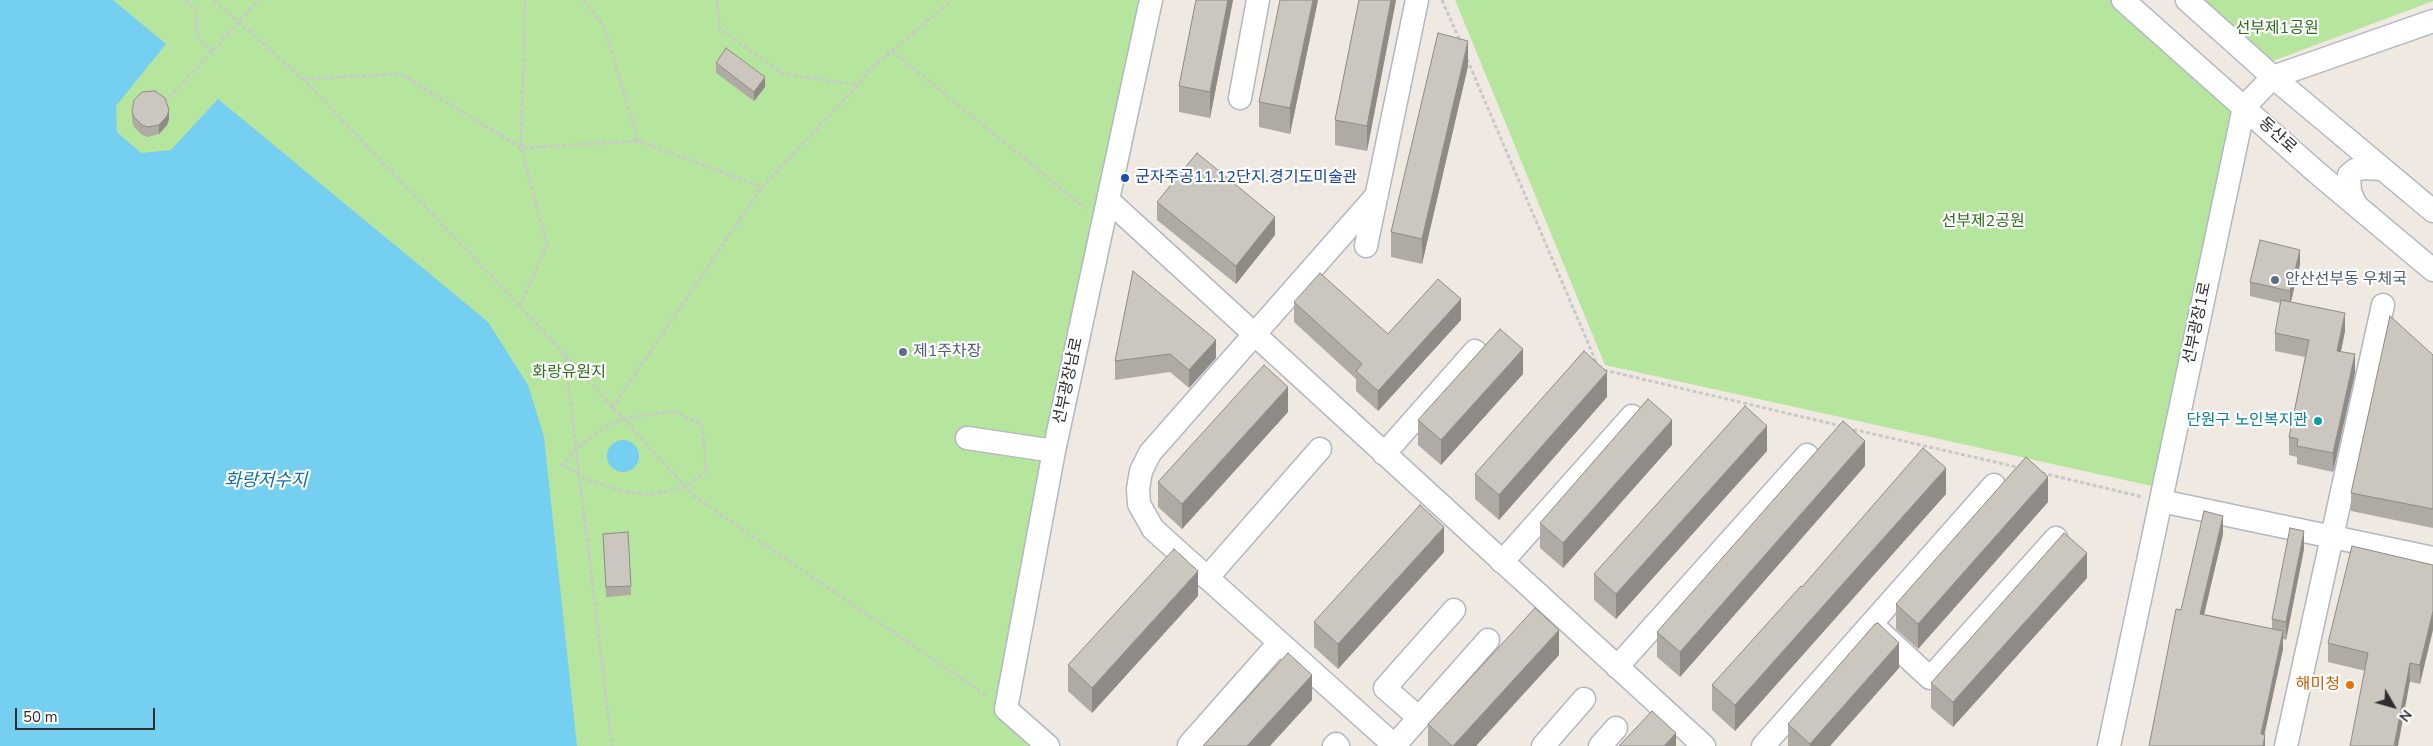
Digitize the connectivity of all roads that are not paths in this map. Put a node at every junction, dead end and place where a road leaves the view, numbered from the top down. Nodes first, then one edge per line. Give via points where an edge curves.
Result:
1 (1151, 0) edge
2 (1258, 0) edge
3 (1417, 0) edge
4 (2123, 0) edge
5 (2187, 0) edge
6 (2433, 21) edge
7 (2272, 77) junction
8 (1240, 98) dead end
9 (2244, 107) junction
10 (2382, 169) junction
11 (1377, 195) junction
12 (1108, 200) junction
13 (2355, 203) junction
14 (2433, 211) edge
15 (1366, 246) dead end
16 (2433, 270) edge
17 (2383, 305) dead end
18 (1254, 334) junction
19 (1476, 351) dead end
20 (1632, 416) edge
21 (967, 438) dead end
22 (1320, 449) dead end
23 (1054, 451) junction
24 (1384, 454) junction
25 (1807, 455) dead end
26 (1994, 485) dead end
27 (2161, 501) junction
28 (2332, 537) junction
29 (2056, 538) dead end
30 (2433, 558) edge
31 (1502, 562) junction
32 (1207, 578) junction
33 (1454, 610) dead end
34 (1871, 624) junction
35 (1488, 640) dead end
36 (1279, 643) junction
37 (1617, 667) junction
38 (1584, 699) dead end
39 (1419, 718) junction
40 (1616, 728) dead end
41 (1189, 745) dead end
42 (1048, 746) edge
43 (1334, 746) edge
44 (1338, 746) edge
45 (1394, 746) edge
46 (1543, 746) edge
47 (1600, 746) edge
48 (1704, 746) edge
49 (1763, 746) edge
50 (2109, 746) edge
51 (2286, 746) edge

1 - 12 street, 선부광장남로
2 - 8 street
3 - 11 street
4 - 9 street, 동산로
5 - 7 street
6 - 7 street
7 - 9 street
7 - 10 street
9 - 13 street, 동산로
9 - 27 street, 선부광장1로
10 - 13 street via 2363,168 2349,175 2350,192
10 - 14 street
11 - 15 street
11 - 18 street
12 - 18 street
12 - 23 street, 선부광장남로
13 - 16 street, 동산로
17 - 28 street
18 - 24 street
18 - 32 street via 1150,453 1141,471 1140,504 1153,530
19 - 24 street
20 - 31 street
21 - 23 street
22 - 32 street
23 - 42 street, 선부광장남로 via 1006,709
24 - 31 street
25 - 37 street
26 - 34 street
27 - 28 street
27 - 50 street, 선부광장1로
28 - 30 street
28 - 51 street
29 - 34 street via 1930,678
31 - 37 street
32 - 36 street
33 - 39 street via 1385,688
34 - 49 street
35 - 39 street
36 - 41 street
36 - 45 street
37 - 48 street
38 - 46 street
39 - 45 street
40 - 47 street
43 - 44 street

